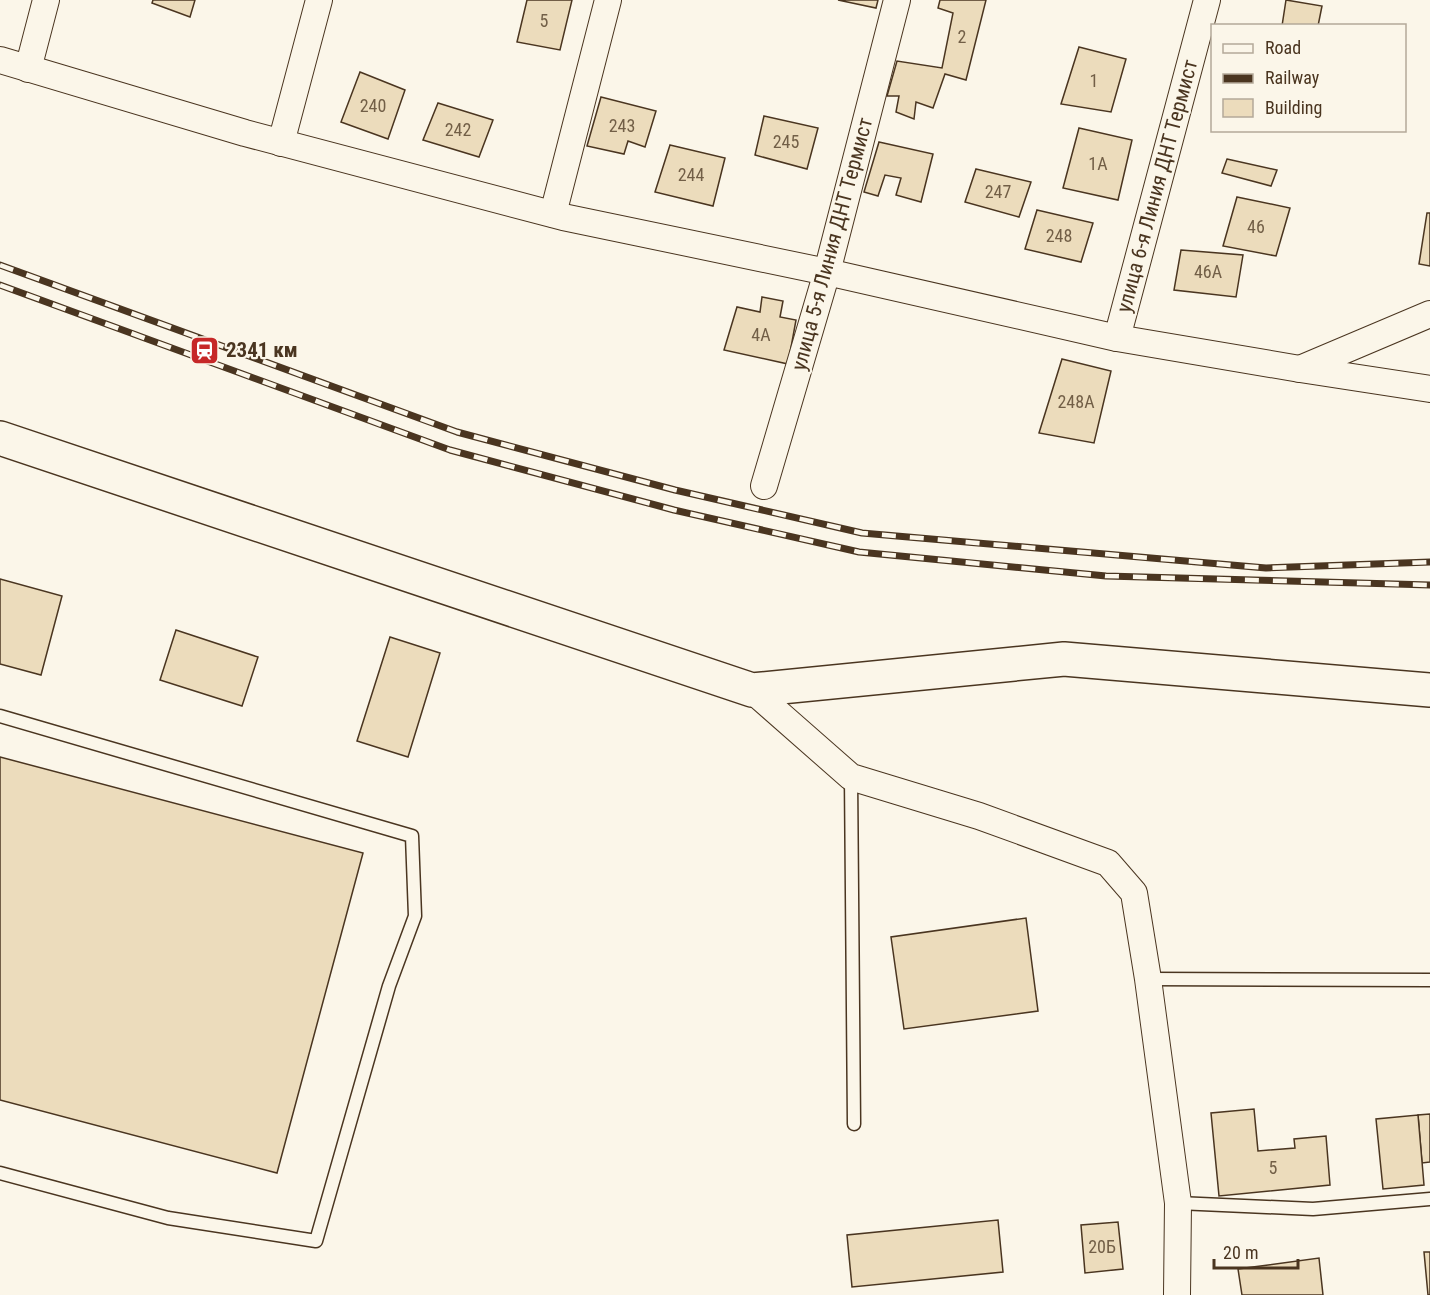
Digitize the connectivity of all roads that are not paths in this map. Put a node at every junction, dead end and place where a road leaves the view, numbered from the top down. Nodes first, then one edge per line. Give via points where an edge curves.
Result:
1 (46, 0) edge
2 (320, 0) edge
3 (608, 0) edge
4 (897, 0) edge
5 (1207, 0) edge
6 (0, 60) edge
7 (28, 69) junction
8 (281, 143) junction
9 (553, 214) junction
10 (827, 272) junction
11 (1430, 314) edge
12 (1117, 338) junction
13 (1300, 369) junction
14 (1430, 389) edge
15 (0, 438) edge
16 (764, 486) dead end
17 (752, 690) junction
18 (1430, 690) edge
19 (0, 716) edge
20 (851, 777) junction
21 (1148, 979) junction
22 (1430, 980) edge
23 (854, 1124) dead end
24 (0, 1173) edge
25 (1430, 1198) edge
26 (1178, 1203) junction
27 (1177, 1295) edge

1 - 7 street
2 - 8 street
3 - 9 street
4 - 10 street, улица 5-я Линия ДНТ Термист
5 - 12 street, улица 6-я Линия ДНТ Термист
6 - 7 street
7 - 8 street
8 - 9 street
9 - 10 street
10 - 12 street
10 - 16 street, улица 5-я Линия ДНТ Термист
11 - 13 street
12 - 13 street
13 - 14 street
15 - 17 street
17 - 18 street via 1064,659
17 - 20 street
19 - 24 lane via 412,836 415,916 389,986 316,1240 168,1218
20 - 21 street via 979,816 1108,863 1134,892
20 - 23 lane
21 - 22 lane
21 - 26 street
25 - 26 lane via 1312,1209
26 - 27 street

